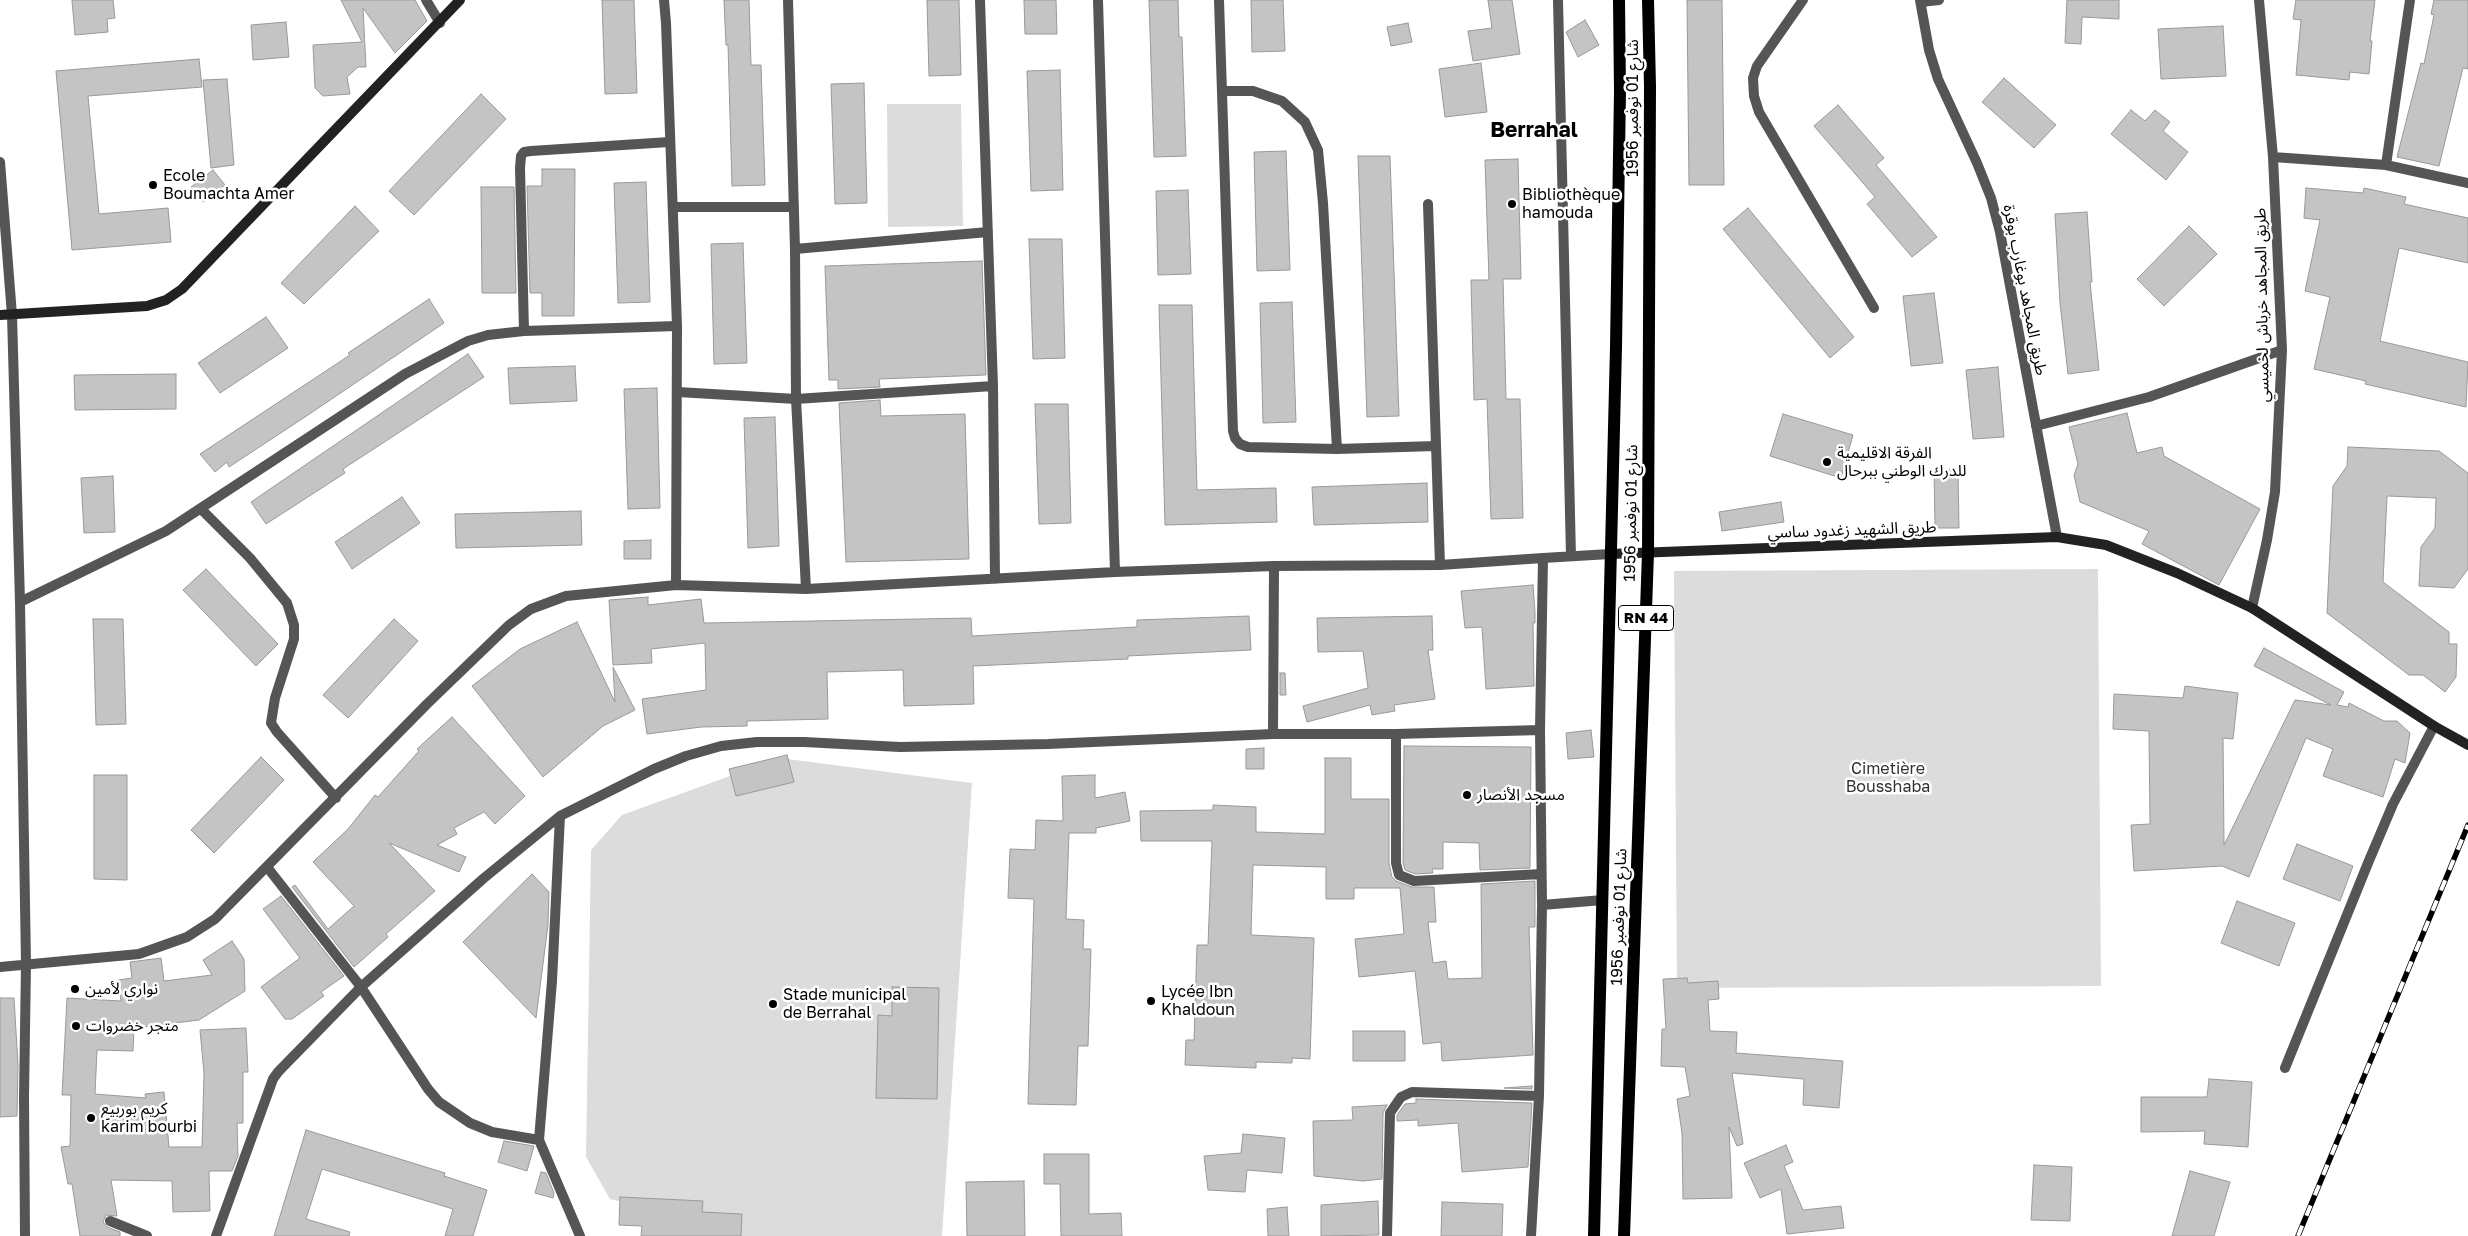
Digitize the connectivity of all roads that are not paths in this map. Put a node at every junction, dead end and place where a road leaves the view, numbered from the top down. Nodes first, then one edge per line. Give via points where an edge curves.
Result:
1 (426, 0) edge
2 (460, 0) edge
3 (664, 0) edge
4 (788, 0) edge
5 (980, 0) edge
6 (1098, 0) edge
7 (1219, 0) edge
8 (1558, 0) edge
9 (1619, 0) edge
10 (1648, 0) edge
11 (1803, 0) edge
12 (1939, 0) edge
13 (2259, 0) edge
14 (2410, 0) edge
15 (1921, 1) edge
16 (440, 23) junction
17 (1222, 91) junction
18 (669, 142) junction
19 (2273, 157) junction
20 (0, 162) edge
21 (2386, 165) junction
22 (2468, 183) edge
23 (1428, 204) dead end
24 (672, 207) junction
25 (794, 207) junction
26 (988, 232) junction
27 (795, 249) junction
28 (1874, 308) dead end
29 (0, 315) edge
30 (12, 315) junction
31 (677, 326) junction
32 (524, 331) junction
33 (2282, 350) junction
34 (993, 386) junction
35 (678, 392) junction
36 (796, 399) junction
37 (2036, 426) junction
38 (1436, 446) junction
39 (1337, 449) junction
40 (201, 509) junction
41 (2057, 537) junction
42 (1648, 553) junction
43 (1610, 554) junction
44 (1571, 556) junction
45 (1543, 558) junction
46 (1440, 565) junction
47 (1274, 566) junction
48 (1115, 572) junction
49 (995, 579) junction
50 (676, 586) junction
51 (806, 589) junction
52 (20, 602) junction
53 (2252, 608) junction
54 (2434, 726) junction
55 (1540, 730) junction
56 (1273, 734) junction
57 (1396, 734) junction
58 (2468, 745) edge
59 (336, 798) junction
60 (560, 816) junction
61 (267, 867) junction
62 (1541, 874) junction
63 (1603, 900) junction
64 (1542, 905) junction
65 (26, 964) junction
66 (0, 967) edge
67 (361, 987) junction
68 (2285, 1068) dead end
69 (1539, 1096) junction
70 (539, 1140) junction
71 (110, 1221) dead end
72 (26, 1236) edge
73 (147, 1236) edge
74 (216, 1236) edge
75 (580, 1236) edge
76 (1387, 1236) edge
77 (1531, 1236) edge
78 (1594, 1236) edge
79 (1624, 1236) edge

1 - 16 street
2 - 16 street
3 - 18 street
4 - 25 street
5 - 26 street
6 - 48 street
7 - 17 street
8 - 44 street
9 - 43 main road, شارع 01 نوفمبر 1956 / RN 44 via 1618,239
10 - 42 main road, شارع 01 نوفمبر 1956 / RN 44
11 - 28 street via 1757,66 1753,78 1754,96 1760,112
12 - 15 street
13 - 19 street, طريق المجاهد خرباش لخميسي
14 - 21 street
15 - 37 street, طريق المجاهد بوغارب بوقرة via 1929,50 1938,79 1991,198
16 - 30 street via 182,289 166,300 147,306
17 - 39 street via 1253,91 1282,101 1305,122 1315,143 1323,203
17 - 39 street via 1235,438 1248,447
18 - 24 street
18 - 32 street via 524,152 521,156
19 - 21 street
19 - 33 street, طريق المجاهد خرباش لخميسي
20 - 30 street
21 - 22 street
23 - 38 street
24 - 25 street
24 - 31 street
25 - 27 street
26 - 27 street
26 - 34 street
27 - 36 street
29 - 30 street
30 - 52 street
31 - 32 street
31 - 35 street
32 - 40 street via 468,340 419,366
33 - 37 street via 2148,397
33 - 53 street, طريق المجاهد خرباش لخميسي via 2275,492
34 - 36 street
34 - 49 street
35 - 36 street
35 - 50 street
36 - 51 street
37 - 41 street, طريق المجاهد بوغارب بوقرة
38 - 39 street
38 - 46 street
40 - 52 street via 166,531
40 - 59 street via 250,558 287,603 294,625 294,639 274,698 271,723
41 - 42 street, طريق الشهيد زغدود ساسي
41 - 53 street, طريق الشهيد زغدود ساسي via 2106,545 2137,555
42 - 43 street, طريق الشهيد زغدود ساسي
42 - 79 main road, شارع 01 نوفمبر 1956 / RN 44
43 - 44 street
43 - 63 main road, شارع 01 نوفمبر 1956 / RN 44
44 - 45 street
45 - 46 street
45 - 55 street
46 - 47 street
47 - 48 street
47 - 56 street
48 - 49 street
49 - 51 street
50 - 51 street
50 - 59 street via 566,596 531,609 509,625 427,704
52 - 65 street
53 - 54 street, طريق الشهيد زغدود ساسي
54 - 58 street, طريق الشهيد زغدود ساسي
54 - 68 street via 2393,804
55 - 57 street
55 - 62 street
56 - 57 street
56 - 60 street via 910,747 804,742 721,746 654,769
57 - 62 street via 1396,863 1399,875 1414,881
59 - 61 street
60 - 67 street via 484,878
60 - 70 street via 552,980
61 - 65 street via 215,919 168,946 139,954
61 - 67 street
62 - 64 street
63 - 64 street
63 - 78 main road, شارع 01 نوفمبر 1956 / RN 44
64 - 69 street
65 - 66 street
65 - 72 street
67 - 70 street via 439,1102 453,1113 492,1132
67 - 74 street via 273,1079
69 - 76 street via 1412,1092 1401,1097 1390,1112
69 - 77 street
70 - 75 street
71 - 73 street

